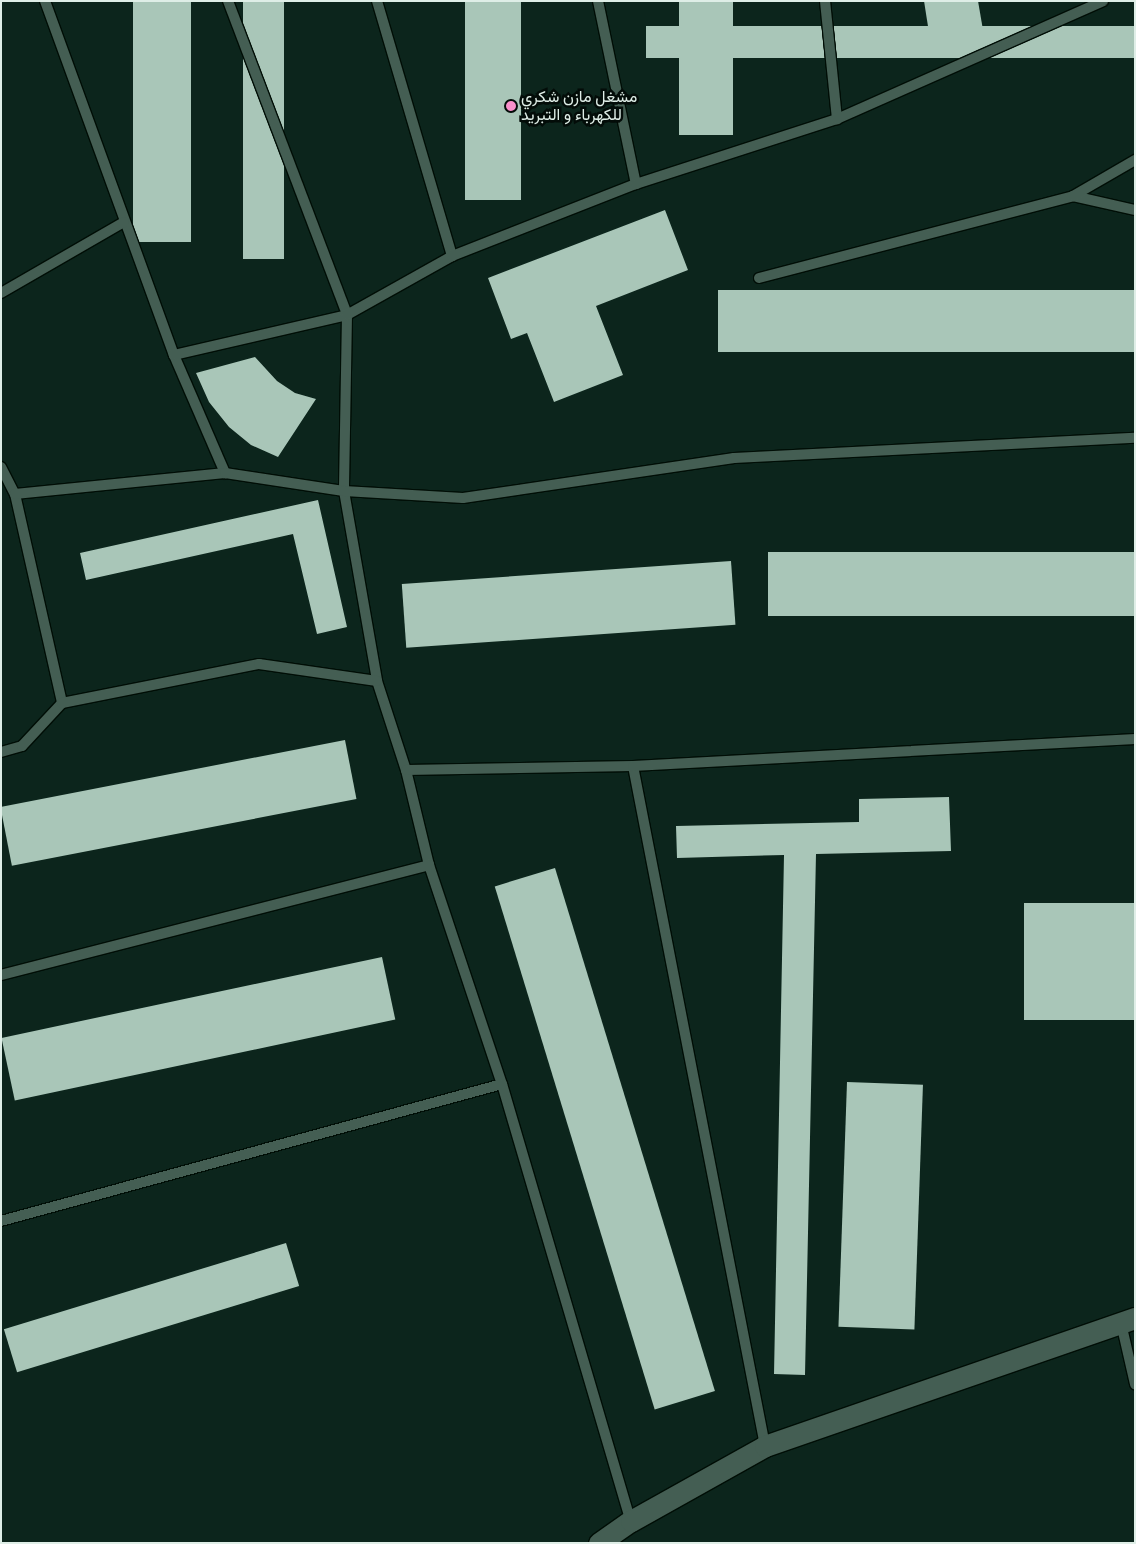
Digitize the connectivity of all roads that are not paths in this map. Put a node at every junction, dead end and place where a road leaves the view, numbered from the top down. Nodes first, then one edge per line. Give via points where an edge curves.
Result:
1 (44, 1) edge
2 (228, 1) edge
3 (377, 1) edge
4 (598, 1) edge
5 (825, 1) edge
6 (1103, 1) edge
7 (837, 119) junction
8 (1135, 160) edge
9 (636, 184) junction
10 (1072, 196) junction
11 (1135, 210) edge
12 (124, 222) junction
13 (452, 256) junction
14 (759, 278) dead end
15 (1, 293) edge
16 (347, 315) junction
17 (174, 355) junction
18 (1135, 438) edge
19 (1, 467) edge
20 (225, 473) junction
21 (344, 491) junction
22 (15, 494) junction
23 (377, 681) junction
24 (62, 703) junction
25 (1135, 739) edge
26 (1, 752) edge
27 (633, 766) junction
28 (406, 770) junction
29 (429, 865) junction
30 (1, 975) edge
31 (502, 1084) junction
32 (1, 1220) edge
33 (1128, 1321) edge
34 (1135, 1384) edge
35 (765, 1446) junction
36 (631, 1520) junction
37 (599, 1543) edge

1 - 12 lane
2 - 16 lane
3 - 13 lane
4 - 9 lane
5 - 7 lane
6 - 7 lane
7 - 9 lane
8 - 10 lane
9 - 13 lane
10 - 11 lane
10 - 14 lane
12 - 15 lane
12 - 17 lane
13 - 16 lane
16 - 17 lane
16 - 21 lane
17 - 20 lane
18 - 21 lane via 734,458 463,498
19 - 22 lane
20 - 21 lane
20 - 22 lane
21 - 23 lane
22 - 24 lane
23 - 24 lane via 258,664
23 - 28 lane
24 - 26 lane via 22,746
25 - 27 lane
27 - 28 lane
27 - 35 lane
28 - 29 lane
29 - 30 lane
29 - 31 lane
31 - 32 lane
31 - 36 lane
33 - 34 lane
33 - 35 street
35 - 36 street
36 - 37 street

